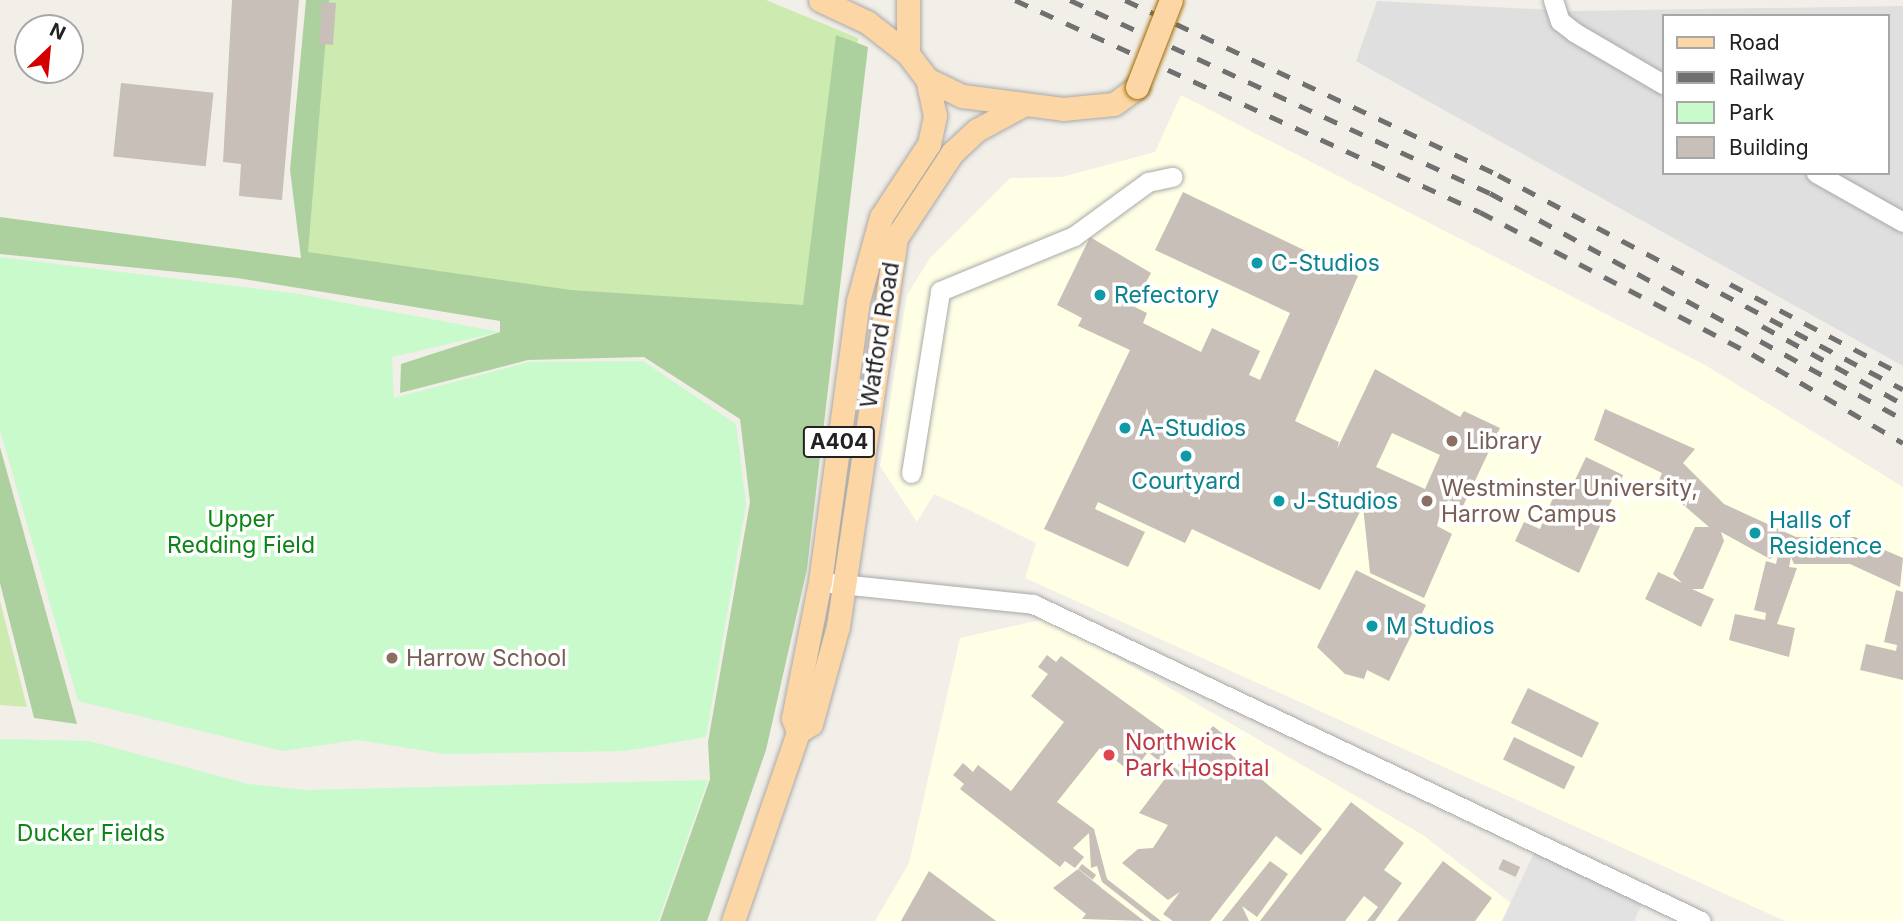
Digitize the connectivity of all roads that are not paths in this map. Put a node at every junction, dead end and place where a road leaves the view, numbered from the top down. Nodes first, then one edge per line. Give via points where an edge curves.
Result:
1 (820, 0) edge
2 (908, 0) edge
3 (1171, 0) edge
4 (1553, 0) edge
5 (908, 54) junction
6 (927, 79) junction
7 (1661, 84) edge
8 (1021, 106) junction
9 (1820, 175) edge
10 (1172, 177) dead end
11 (1903, 222) edge
12 (911, 473) dead end
13 (820, 582) junction
14 (846, 585) junction
15 (798, 732) junction
16 (733, 921) edge
17 (1701, 921) edge

1 - 5 main road via 867,22
2 - 5 main road
3 - 8 main road, bridge via 1137,87 1105,106
4 - 7 street via 1560,21 1574,33
5 - 6 main road
6 - 8 main road via 962,96
6 - 13 main road, Watford Road / A404 via 934,116 929,145 881,217 858,301
8 - 14 main road, Watford Road / A404 via 977,130 952,153 896,238 881,305
9 - 11 street
10 - 12 street via 1148,182 1084,231 940,291
13 - 14 street
13 - 15 main road, Watford Road / A404 via 793,718
14 - 15 main road, Watford Road / A404 via 829,669 811,724
14 - 17 street via 1002,596 1033,604
15 - 16 main road, Watford Road / A404

